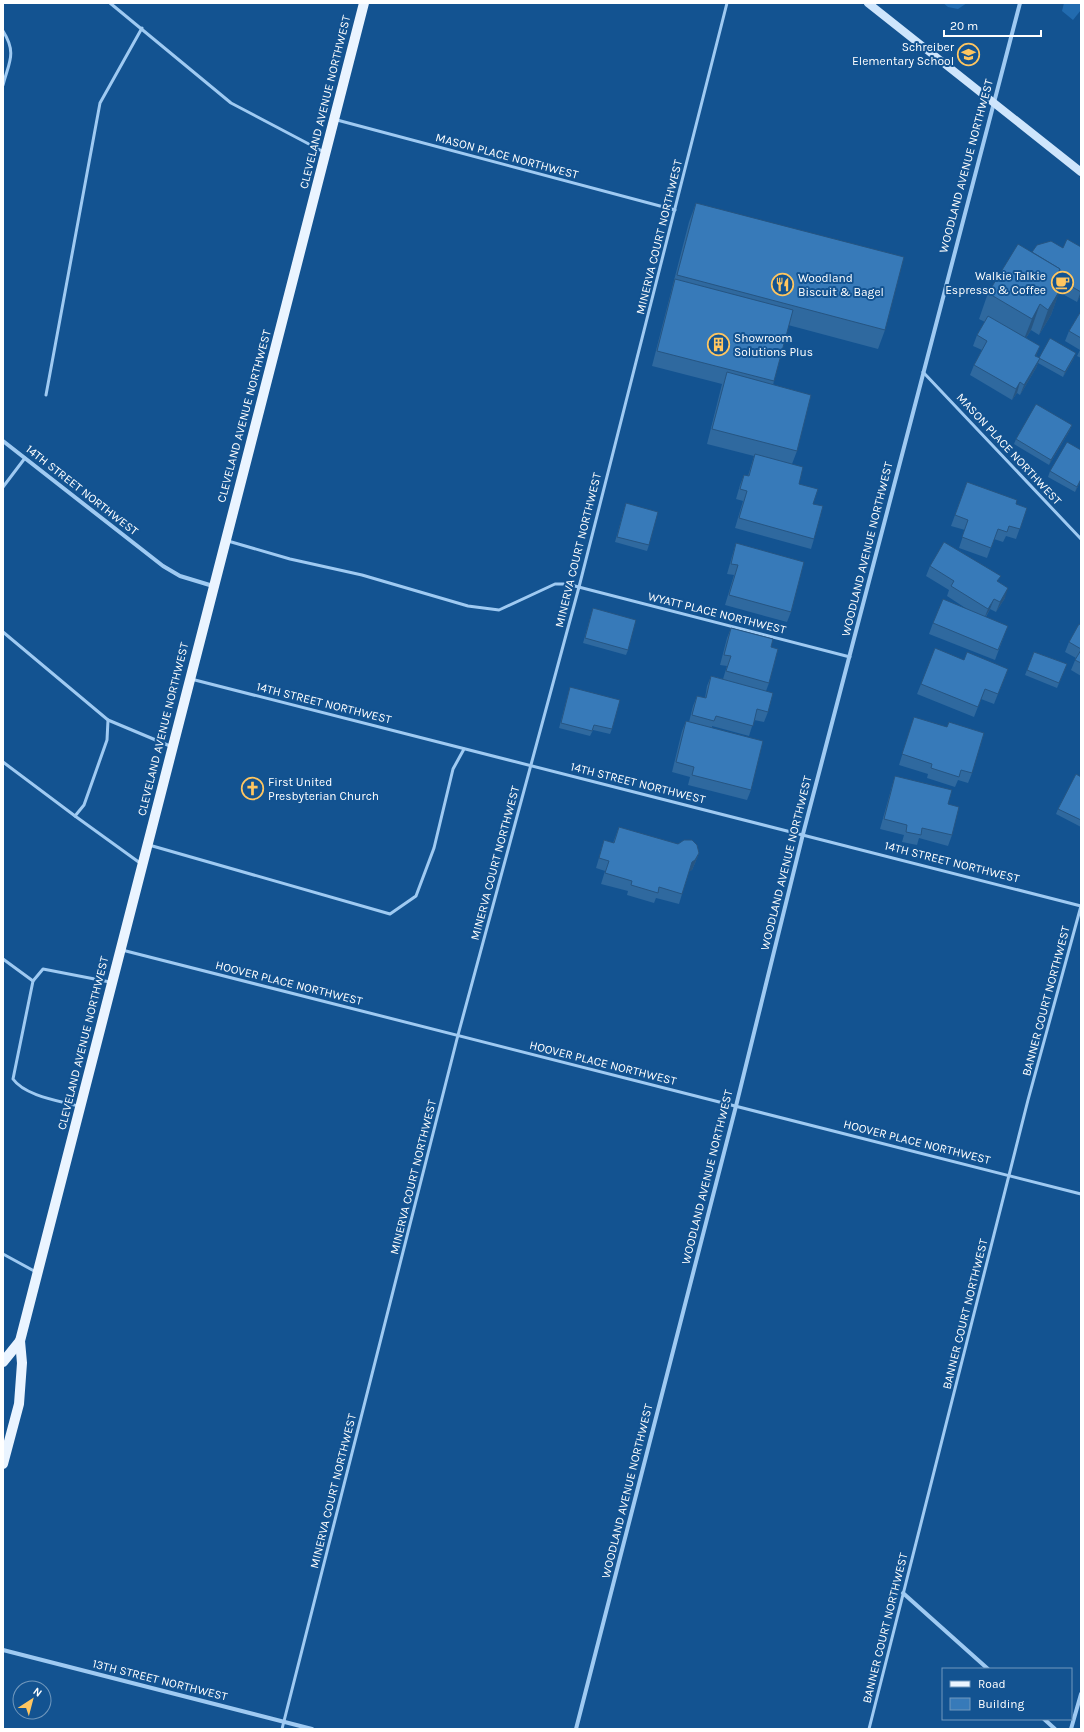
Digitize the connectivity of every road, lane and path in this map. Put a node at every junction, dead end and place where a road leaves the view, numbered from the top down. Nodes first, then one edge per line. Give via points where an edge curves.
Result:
1 (110, 3) edge
2 (364, 3) edge
3 (727, 3) edge
4 (868, 3) edge
5 (1020, 3) edge
6 (142, 28) junction
7 (3, 31) edge
8 (3, 85) edge
9 (993, 101) junction
10 (335, 119) junction
11 (326, 153) junction
12 (1081, 172) edge
13 (675, 210) junction
14 (923, 372) junction
15 (46, 395) dead end
16 (3, 441) edge
17 (25, 458) junction
18 (3, 487) edge
19 (1081, 538) edge
20 (225, 540) junction
21 (213, 586) junction
22 (578, 587) junction
23 (3, 632) edge
24 (850, 657) junction
25 (190, 679) junction
26 (108, 720) junction
27 (172, 747) junction
28 (464, 749) junction
29 (3, 762) edge
30 (531, 766) junction
31 (75, 816) junction
32 (803, 834) junction
33 (147, 844) junction
34 (142, 864) junction
35 (1081, 906) edge
36 (121, 949) junction
37 (3, 959) edge
38 (33, 981) junction
39 (112, 982) junction
40 (458, 1035) junction
41 (736, 1106) junction
42 (81, 1107) junction
43 (1010, 1175) junction
44 (1081, 1194) edge
45 (3, 1254) edge
46 (37, 1273) junction
47 (20, 1341) junction
48 (3, 1362) edge
49 (3, 1464) edge
50 (903, 1593) junction
51 (3, 1650) edge
52 (987, 1668) edge
53 (1081, 1694) edge
54 (1045, 1720) edge
55 (284, 1722) junction
56 (282, 1729) edge
57 (312, 1729) edge
58 (576, 1729) edge
59 (869, 1729) edge
60 (1055, 1729) edge
61 (1071, 1729) edge

1 - 6 lane
2 - 10 main road, CLEVELAND AVENUE NORTHWEST
3 - 13 lane, MINERVA COURT NORTHWEST
4 - 9 street
5 - 9 street, WOODLAND AVENUE NORTHWEST
6 - 11 lane via 231,103
6 - 15 lane via 100,103
7 - 8 lane via 10,43 11,53
9 - 12 street
9 - 14 street, WOODLAND AVENUE NORTHWEST
10 - 11 main road, CLEVELAND AVENUE NORTHWEST
10 - 13 lane, MASON PLACE NORTHWEST
11 - 20 main road, CLEVELAND AVENUE NORTHWEST
13 - 22 lane, MINERVA COURT NORTHWEST
14 - 19 lane, MASON PLACE NORTHWEST
14 - 24 street, WOODLAND AVENUE NORTHWEST
16 - 17 street, 14TH STREET NORTHWEST
17 - 18 lane
17 - 21 street, 14TH STREET NORTHWEST via 163,566 180,576
20 - 21 main road, CLEVELAND AVENUE NORTHWEST
20 - 22 lane, WYATT PLACE NORTHWEST via 476,607 499,610 555,584
21 - 25 main road, CLEVELAND AVENUE NORTHWEST
22 - 24 lane, WYATT PLACE NORTHWEST
22 - 30 lane, MINERVA COURT NORTHWEST
23 - 26 lane
24 - 32 street, WOODLAND AVENUE NORTHWEST
25 - 27 main road, CLEVELAND AVENUE NORTHWEST
25 - 28 lane, 14TH STREET NORTHWEST
26 - 27 lane
26 - 31 lane via 107,740 84,805
27 - 33 main road, CLEVELAND AVENUE NORTHWEST
28 - 30 lane, 14TH STREET NORTHWEST
28 - 33 lane via 453,769 434,848 416,896 390,914
29 - 31 lane
30 - 32 lane, 14TH STREET NORTHWEST
30 - 40 lane, MINERVA COURT NORTHWEST
31 - 34 lane
32 - 35 lane, 14TH STREET NORTHWEST
32 - 41 street, WOODLAND AVENUE NORTHWEST
33 - 34 main road, CLEVELAND AVENUE NORTHWEST
34 - 36 main road, CLEVELAND AVENUE NORTHWEST
35 - 43 lane, BANNER COURT NORTHWEST
36 - 39 main road, CLEVELAND AVENUE NORTHWEST
36 - 40 lane, HOOVER PLACE NORTHWEST
37 - 38 lane
38 - 39 lane via 43,969
38 - 42 lane via 14,1079 16,1083 37,1095
39 - 42 main road, CLEVELAND AVENUE NORTHWEST
40 - 41 lane, HOOVER PLACE NORTHWEST
40 - 55 lane, MINERVA COURT NORTHWEST
41 - 43 lane, HOOVER PLACE NORTHWEST
41 - 58 street, WOODLAND AVENUE NORTHWEST
42 - 46 main road, CLEVELAND AVENUE NORTHWEST
43 - 44 lane, HOOVER PLACE NORTHWEST
43 - 50 lane, BANNER COURT NORTHWEST
45 - 46 lane
46 - 47 main road, CLEVELAND AVENUE NORTHWEST
47 - 48 main road
47 - 49 main road, CLEVELAND AVENUE NORTHWEST via 22,1363 19,1404
50 - 52 street
50 - 59 lane, BANNER COURT NORTHWEST
51 - 55 street, 13TH STREET NORTHWEST
53 - 61 street
54 - 60 street
55 - 56 lane, MINERVA COURT NORTHWEST
55 - 57 street, 13TH STREET NORTHWEST

